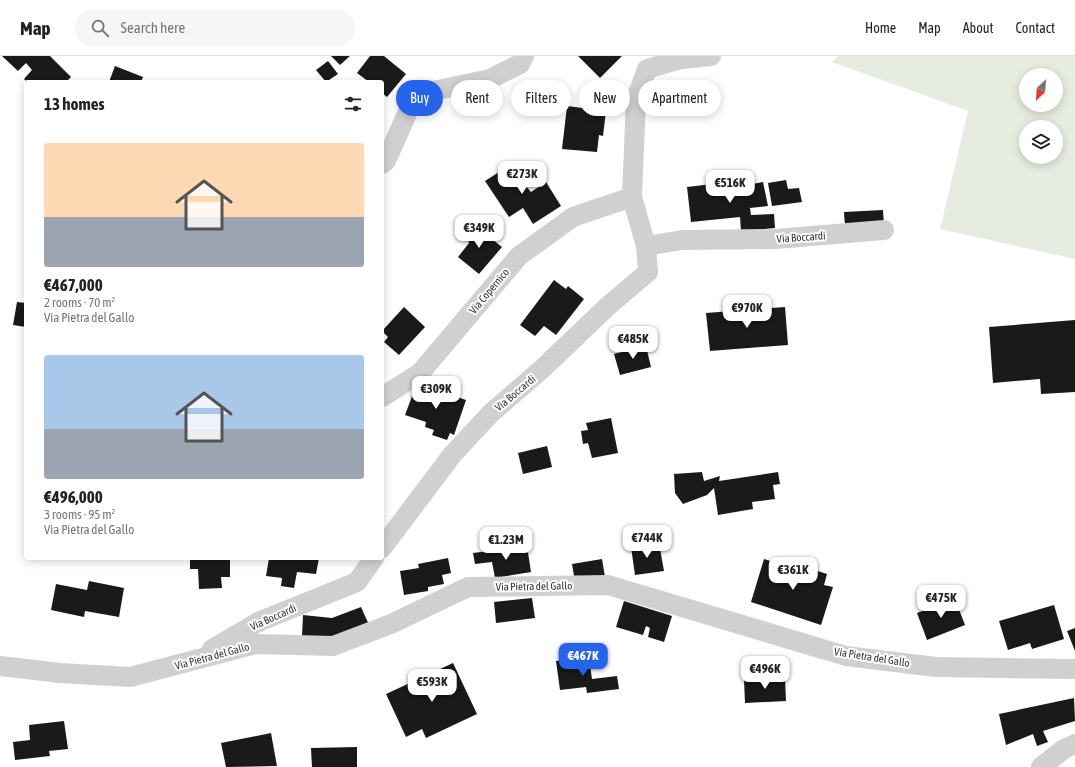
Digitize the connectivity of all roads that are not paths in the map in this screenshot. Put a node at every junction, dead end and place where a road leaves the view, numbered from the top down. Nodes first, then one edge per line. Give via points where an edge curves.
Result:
1 (524, 56) edge
2 (711, 56) edge
3 (384, 162) edge
4 (632, 197) junction
5 (884, 230) dead end
6 (646, 246) junction
7 (384, 396) edge
8 (384, 545) edge
9 (373, 560) edge
10 (187, 663) junction
11 (0, 666) edge
12 (1075, 669) edge
13 (1075, 744) edge
14 (1041, 767) edge

1 - 3 street via 520,64 490,79 433,91 410,107
2 - 4 street, Via Boccardi via 681,59 647,69 636,98
4 - 6 street, Via Boccardi
4 - 7 street, Via Copernico via 573,217 520,256 420,373
5 - 6 street, Via Boccardi via 775,239 682,240
6 - 8 street, Via Boccardi via 648,272 608,306 542,370 491,413 452,455
9 - 10 street, Via Boccardi via 357,582 258,622
10 - 11 street, Via Pietra del Gallo via 130,677
10 - 12 street, Via Pietra del Gallo via 256,644 333,646 391,624 468,587 608,585 846,656 936,666
13 - 14 street via 1064,749

